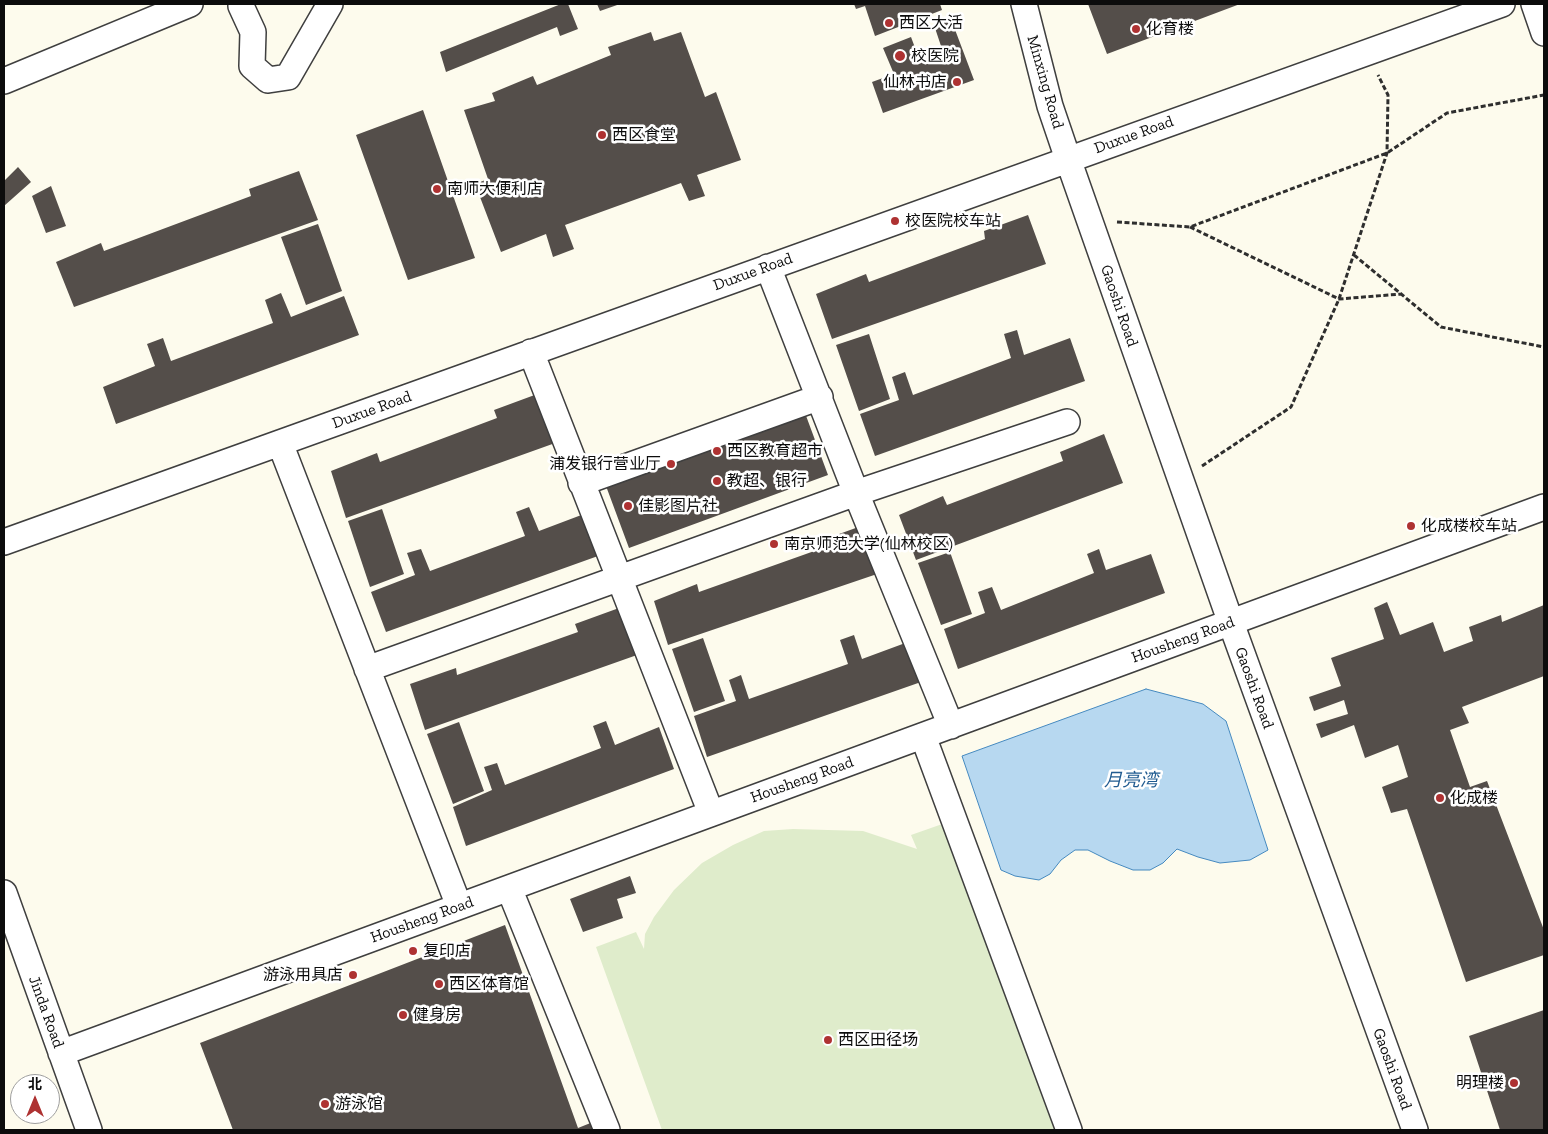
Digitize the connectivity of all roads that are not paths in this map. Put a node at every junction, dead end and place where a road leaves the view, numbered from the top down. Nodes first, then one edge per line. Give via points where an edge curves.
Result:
1 (190, 4) edge
2 (330, 4) edge
3 (1024, 4) edge
4 (1502, 4) edge
5 (1534, 4) edge
6 (241, 6) dead end
7 (1544, 34) edge
8 (4, 81) edge
9 (1068, 159) junction
10 (768, 267) junction
11 (531, 352) junction
12 (820, 397) junction
13 (1067, 422) dead end
14 (280, 443) junction
15 (582, 483) junction
16 (856, 493) junction
17 (1544, 507) edge
18 (4, 542) edge
19 (618, 578) junction
20 (1230, 623) junction
21 (368, 669) junction
22 (951, 726) junction
23 (923, 736) junction
24 (711, 814) junction
25 (509, 888) junction
26 (4, 893) edge
27 (459, 906) junction
28 (61, 1053) junction
29 (89, 1130) edge
30 (607, 1130) edge
31 (1069, 1130) edge
32 (1415, 1130) edge

1 - 8 street
2 - 6 street via 288,77 268,80 252,66 253,32
3 - 9 street, Minxing Road via 1050,106
4 - 9 street, Duxue Road
5 - 7 street
9 - 10 street, Duxue Road
9 - 20 street, Gaoshi Road
10 - 11 street, Duxue Road
10 - 12 street
11 - 14 street, Duxue Road
11 - 15 street
12 - 15 street
12 - 16 street
13 - 16 street
14 - 18 street, Duxue Road
14 - 21 street
15 - 19 street
16 - 19 street
16 - 22 street
17 - 20 street, Housheng Road
19 - 21 street
19 - 24 street
20 - 22 street, Housheng Road
20 - 32 street, Gaoshi Road
21 - 27 street
22 - 23 street, Housheng Road
23 - 24 street, Housheng Road
23 - 31 street
24 - 25 street, Housheng Road
25 - 27 street, Housheng Road
25 - 30 street
26 - 28 street, Jinda Road
27 - 28 street, Housheng Road
28 - 29 street, Jinda Road

